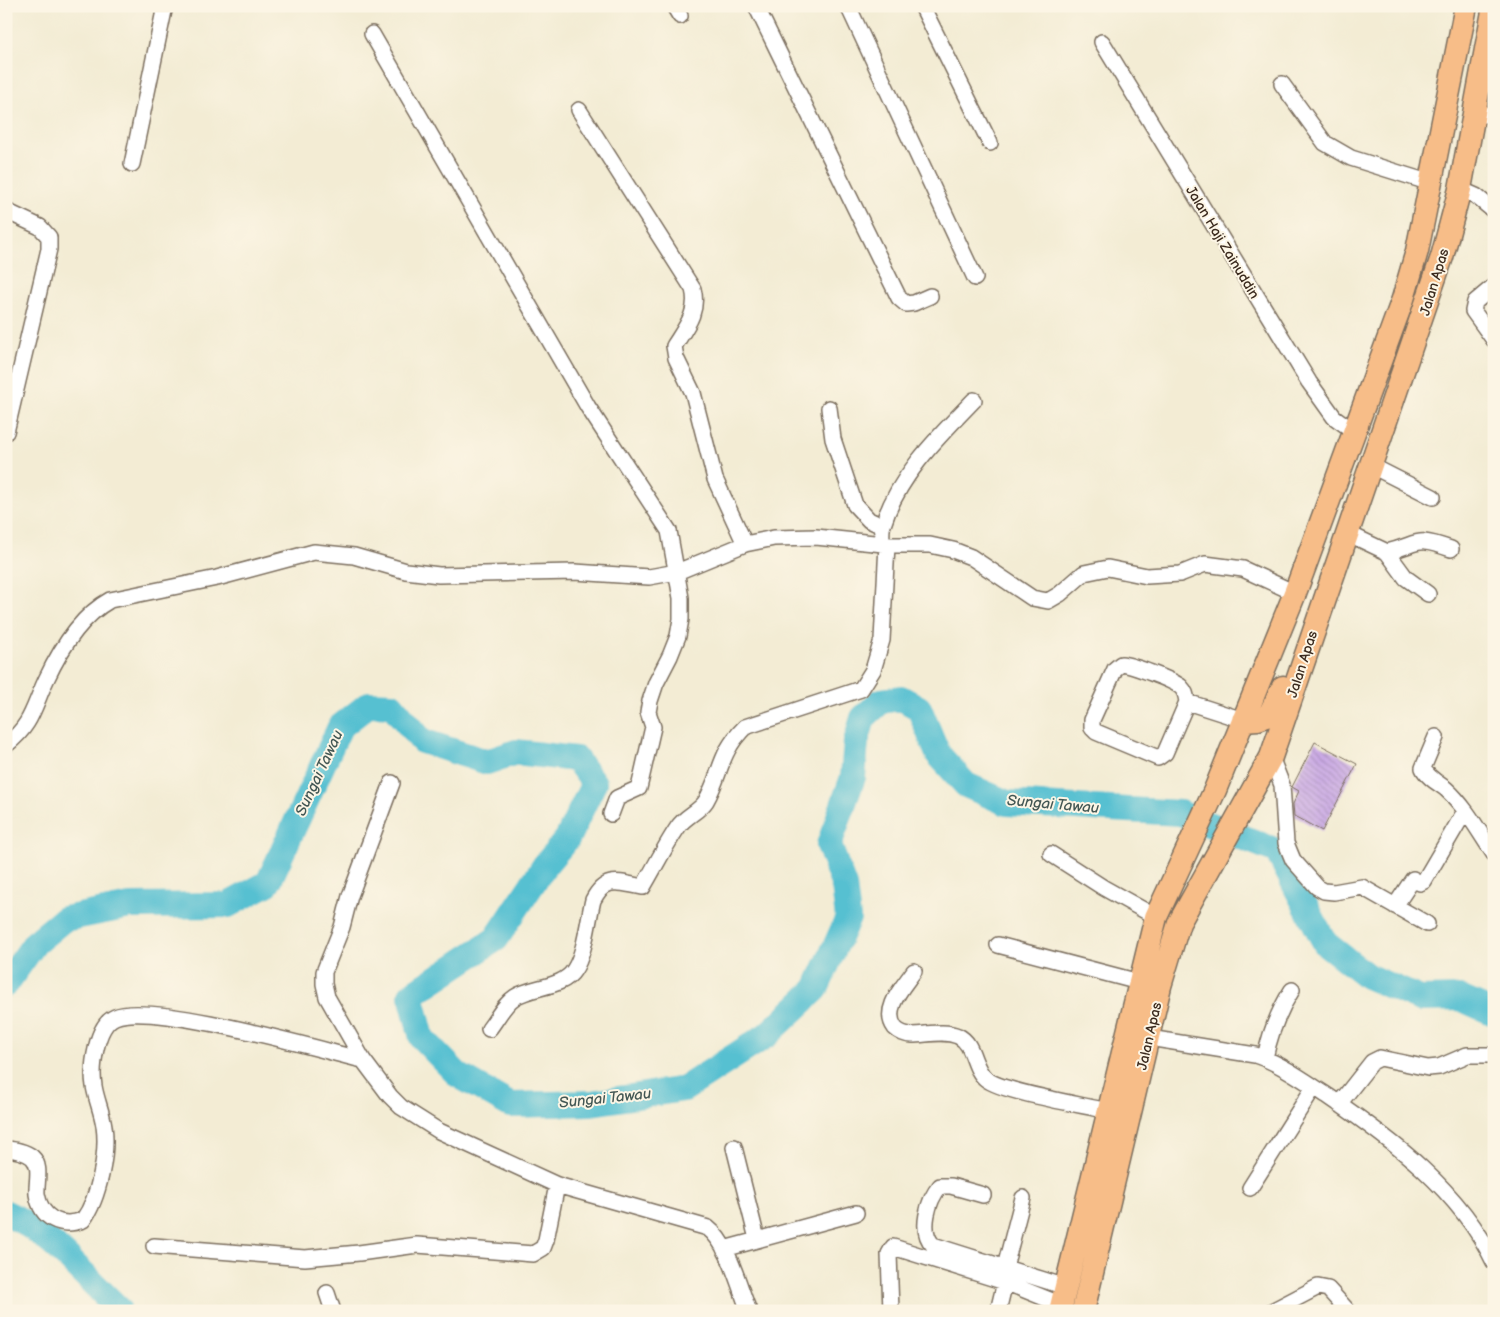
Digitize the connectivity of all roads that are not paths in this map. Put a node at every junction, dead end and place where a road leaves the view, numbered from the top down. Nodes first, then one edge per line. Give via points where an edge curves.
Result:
1 (165, 6) edge
2 (756, 6) edge
3 (848, 6) edge
4 (922, 6) edge
5 (1466, 6) edge
6 (1494, 6) edge
7 (372, 34) dead end
8 (1491, 39) edge
9 (1102, 42) dead end
10 (1282, 84) dead end
11 (1478, 86) junction
12 (579, 110) dead end
13 (1483, 115) edge
14 (990, 143) dead end
15 (1437, 156) junction
16 (132, 164) dead end
17 (1431, 183) junction
18 (1460, 189) junction
19 (6, 211) edge
20 (1494, 211) edge
21 (976, 278) dead end
22 (1494, 286) edge
23 (930, 296) dead end
24 (1494, 340) edge
25 (974, 400) dead end
26 (829, 408) dead end
27 (6, 432) edge
28 (1355, 432) junction
29 (1370, 465) junction
30 (1433, 497) dead end
31 (882, 526) junction
32 (1347, 533) junction
33 (745, 544) junction
34 (885, 544) junction
35 (1452, 550) dead end
36 (1387, 552) junction
37 (677, 572) junction
38 (1295, 593) junction
39 (1428, 594) dead end
40 (1304, 660) junction
41 (1187, 702) junction
42 (1243, 720) junction
43 (1436, 737) dead end
44 (6, 745) edge
45 (1271, 757) junction
46 (392, 783) dead end
47 (1465, 812) junction
48 (611, 814) dead end
49 (1051, 854) dead end
50 (1494, 854) edge
51 (1395, 906) junction
52 (1156, 917) junction
53 (1427, 924) dead end
54 (998, 944) dead end
55 (914, 971) dead end
56 (1139, 982) junction
57 (1292, 990) dead end
58 (489, 1029) dead end
59 (1149, 1038) junction
60 (1494, 1055) edge
61 (1265, 1058) junction
62 (363, 1060) junction
63 (1113, 1087) junction
64 (1314, 1087) junction
65 (1339, 1104) junction
66 (1108, 1111) junction
67 (734, 1147) dead end
68 (6, 1149) edge
69 (557, 1186) junction
70 (1250, 1188) dead end
71 (983, 1195) dead end
72 (1023, 1198) dead end
73 (856, 1213) dead end
74 (756, 1239) junction
75 (154, 1246) dead end
76 (724, 1249) junction
77 (1494, 1262) edge
78 (1005, 1275) junction
79 (327, 1293) dead end
80 (1063, 1301) edge
81 (1347, 1310) edge
82 (333, 1311) edge
83 (749, 1311) edge
84 (891, 1311) edge
85 (998, 1311) edge
86 (1083, 1311) edge
87 (1272, 1311) edge

1 - 16 street
2 - 23 street via 899,298 906,304
3 - 21 street
4 - 14 street
5 - 15 highway, Jalan Apas
6 - 8 highway, Jalan Apas
7 - 37 street via 588,407 669,530
8 - 11 highway, Jalan Apas
9 - 28 street, Jalan Haji Zainuddin via 1308,382 1334,417
10 - 17 street via 1325,143 1351,158
11 - 13 highway, Jalan Apas
11 - 15 highway via 1468,78 1460,85 1449,140 1445,152
12 - 33 street via 693,289 696,300 694,313 674,346 676,358 693,393 714,479
13 - 18 highway, Jalan Apas
15 - 17 highway, Jalan Apas
17 - 28 highway, Jalan Apas via 1403,299
18 - 20 street via 1476,196
18 - 29 highway, Jalan Apas via 1425,312
19 - 27 street via 40,227 49,236 49,249
22 - 24 street via 1475,302 1473,311
25 - 31 street via 937,438 899,490
26 - 31 street via 834,439 855,505 869,520
28 - 38 highway, Jalan Apas
29 - 30 street
29 - 32 highway, Jalan Apas
31 - 34 street
32 - 36 street
32 - 40 highway, Jalan Apas
33 - 34 street via 774,538 816,537
33 - 37 street
34 - 38 street via 930,545 953,550 972,557 1032,598 1048,600 1084,574 1108,568 1147,576 1180,574 1205,564 1243,569
34 - 58 street via 882,640 873,670 860,689 745,727 724,753 705,802 679,825 643,887 610,882 597,891 574,971 562,980 517,996
35 - 36 street via 1418,540
36 - 39 street via 1406,578
37 - 44 street via 649,577 575,572 439,575 406,571 354,556 314,552 217,578 110,600 94,609 72,636 46,680 32,717 19,735
37 - 48 street via 682,608 678,636 650,700 648,712 653,727 639,788 617,798
38 - 42 highway, Jalan Apas
40 - 42 highway via 1296,663 1269,715
40 - 45 highway, Jalan Apas
41 - 41 street via 1165,753 1158,758 1092,728 1092,720 1115,669 1121,664 1180,686
41 - 42 street
42 - 52 highway, Jalan Apas via 1215,790
43 - 47 street via 1423,768
45 - 51 street via 1282,785 1286,843 1293,860 1324,891 1362,887
45 - 59 highway, Jalan Apas via 1179,923
46 - 62 street via 324,972 327,997
47 - 50 street
47 - 51 street via 1424,881 1420,883 1413,879
49 - 52 street
51 - 53 street
52 - 56 highway, Jalan Apas
54 - 56 street
55 - 66 street via 891,1008 892,1024 898,1031 910,1035 957,1035 967,1043 980,1073 998,1086
56 - 63 highway, Jalan Apas
57 - 61 street via 1269,1036
59 - 61 street via 1242,1051
59 - 63 highway via 1133,1047
59 - 86 highway, Jalan Apas
60 - 65 street via 1467,1055 1439,1067 1428,1068 1380,1058 1372,1062
61 - 64 street
62 - 68 street via 209,1022 122,1014 112,1017 97,1044 94,1087 104,1128 105,1150 94,1201 83,1220 61,1223 46,1214 38,1194 37,1166 33,1158 25,1152
62 - 69 street via 390,1096 414,1115 439,1131
63 - 66 highway, Jalan Apas
64 - 65 street
64 - 70 street
65 - 77 street via 1402,1150 1445,1191 1474,1224
66 - 80 highway, Jalan Apas
67 - 74 street
69 - 75 street via 546,1240 542,1248 533,1254 417,1245 305,1258
69 - 76 street via 708,1228
71 - 78 street via 940,1186 933,1194 925,1228 927,1239 933,1245
72 - 78 street
73 - 74 street
74 - 76 street
76 - 83 street
78 - 80 street
78 - 84 street via 893,1247 889,1254
78 - 85 street
79 - 82 street
81 - 87 street via 1328,1289 1318,1287

